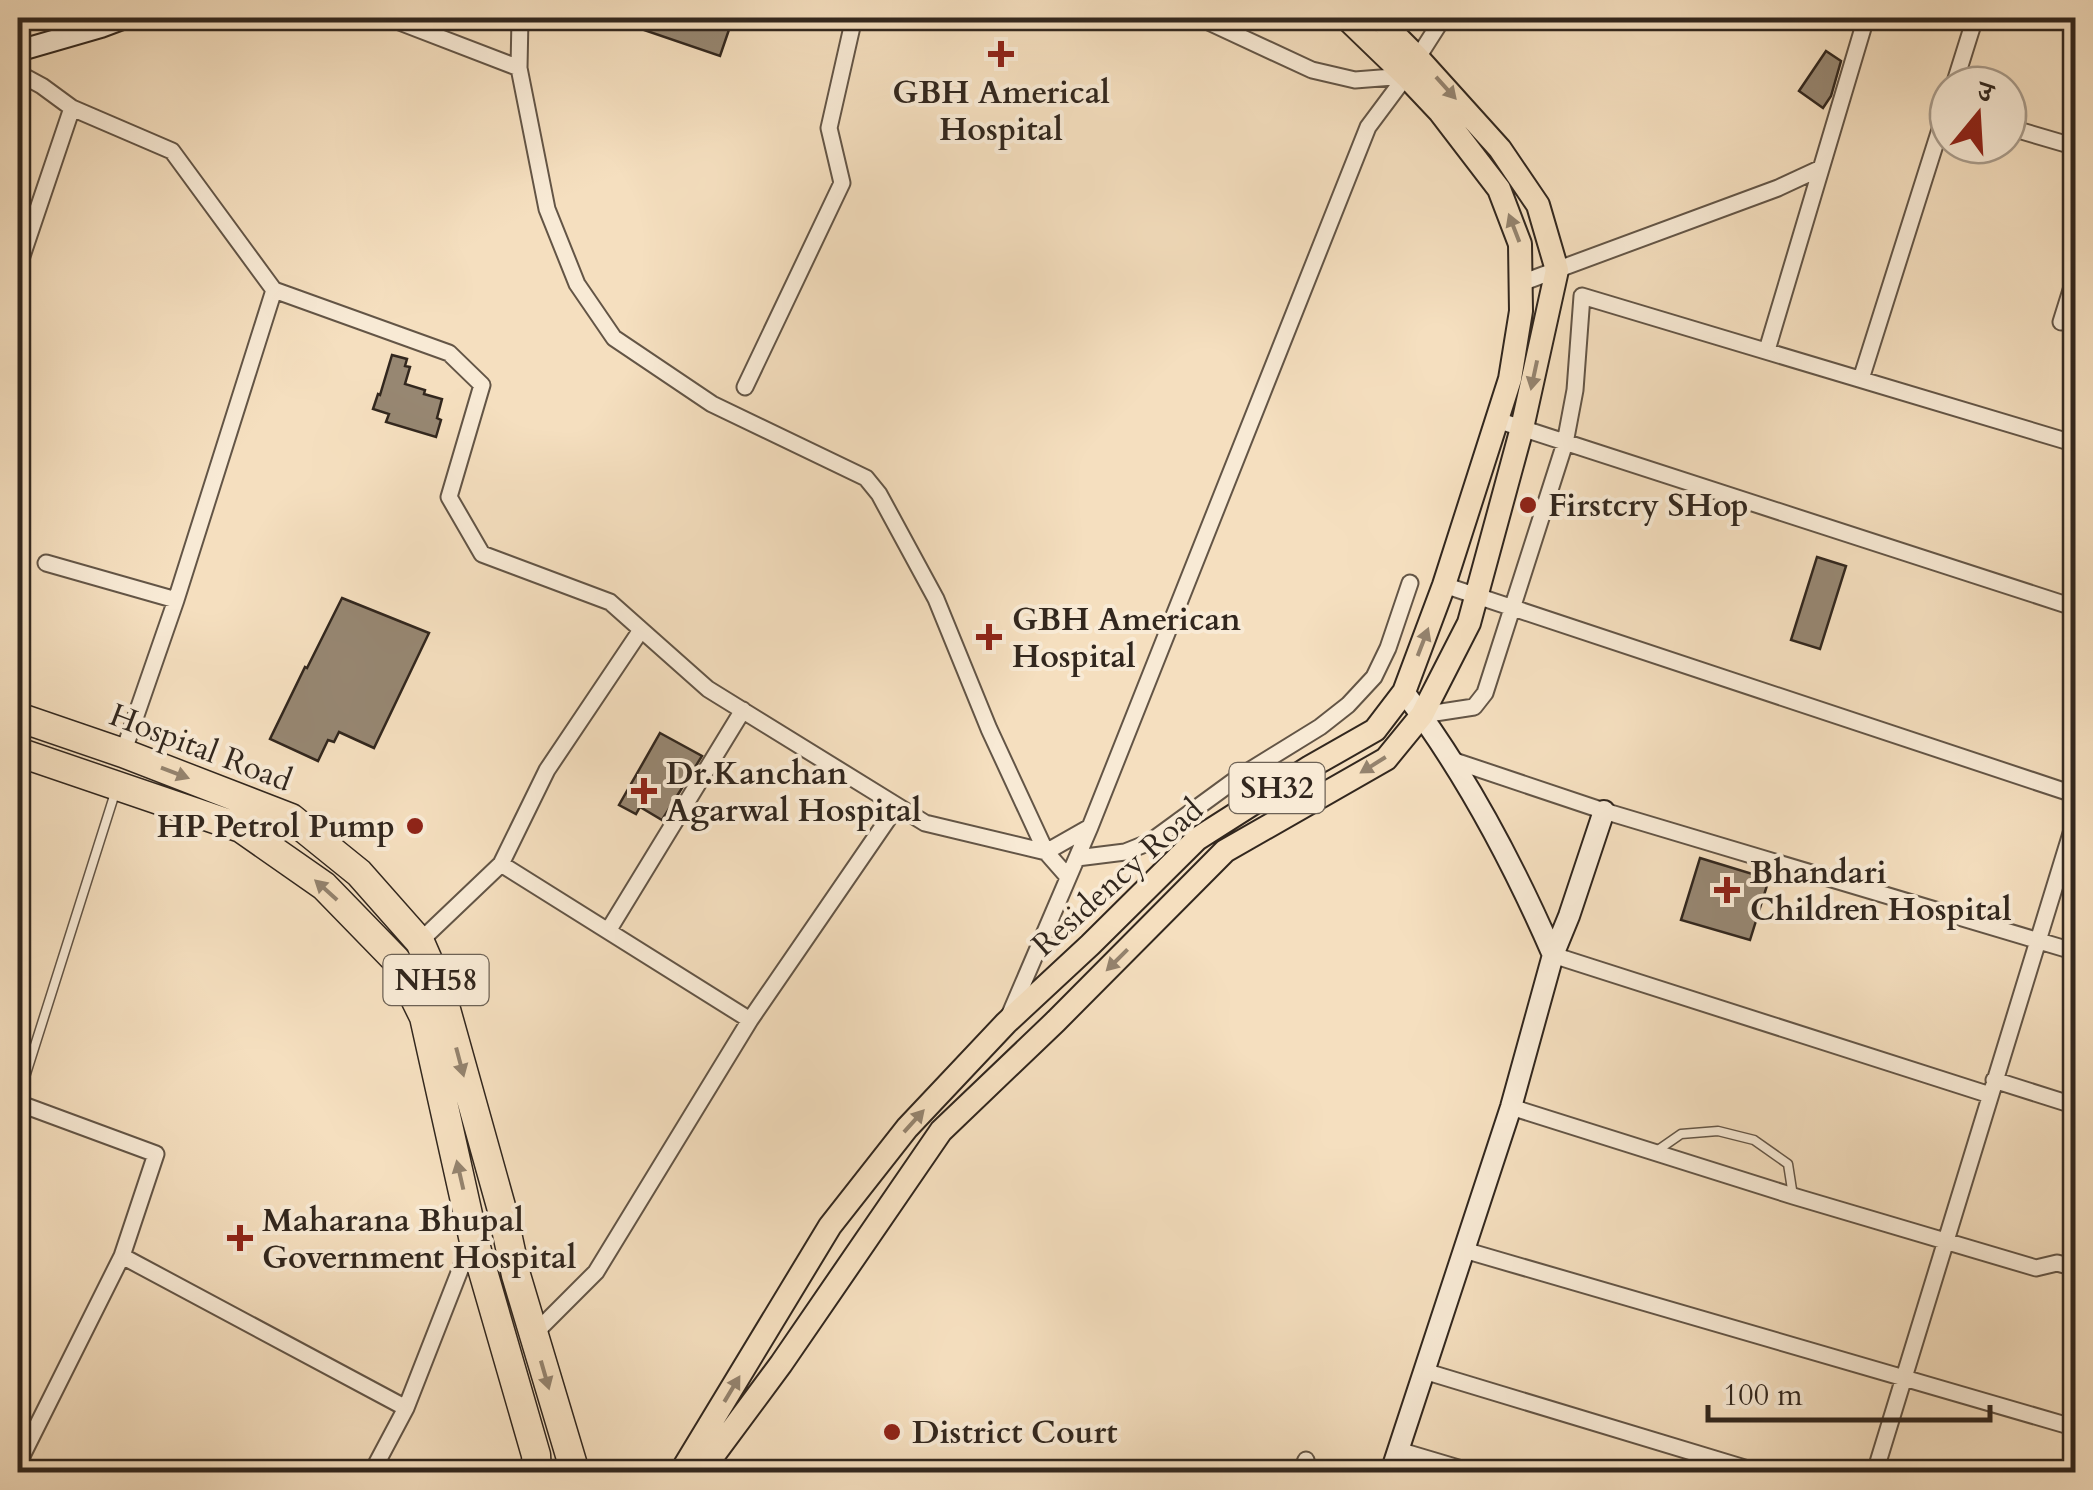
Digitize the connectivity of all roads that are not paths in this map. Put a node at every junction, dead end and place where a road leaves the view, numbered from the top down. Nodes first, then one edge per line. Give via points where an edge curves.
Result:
1 (125, 18) edge
2 (389, 18) edge
3 (520, 18) edge
4 (854, 18) edge
5 (1200, 18) edge
6 (1346, 18) edge
7 (1378, 18) edge
8 (1442, 18) edge
9 (1866, 18) edge
10 (1976, 18) edge
11 (18, 52) edge
12 (1961, 65) edge
13 (1412, 66) junction
14 (519, 68) junction
15 (18, 73) edge
16 (72, 108) junction
17 (2028, 133) edge
18 (2076, 147) edge
19 (1929, 165) edge
20 (1821, 168) junction
21 (18, 268) edge
22 (1557, 270) junction
23 (2076, 274) edge
24 (1521, 283) junction
25 (274, 290) junction
26 (2061, 322) dead end
27 (1767, 350) junction
28 (1860, 378) junction
29 (745, 387) dead end
30 (1497, 420) junction
31 (1522, 428) junction
32 (1566, 442) junction
33 (2076, 444) edge
34 (46, 563) dead end
35 (1410, 583) dead end
36 (1444, 585) junction
37 (1475, 596) junction
38 (176, 600) junction
39 (1513, 608) junction
40 (2076, 608) edge
41 (641, 630) junction
42 (1404, 692) junction
43 (743, 710) junction
44 (1422, 715) junction
45 (18, 716) edge
46 (18, 752) edge
47 (123, 753) junction
48 (1452, 760) junction
49 (118, 786) junction
50 (2076, 795) edge
51 (897, 806) junction
52 (1604, 811) junction
53 (2076, 817) edge
54 (1090, 826) junction
55 (1046, 852) junction
56 (1077, 858) junction
57 (500, 864) junction
58 (1068, 877) junction
59 (608, 931) junction
60 (2036, 940) junction
61 (420, 942) junction
62 (2076, 952) edge
63 (1553, 955) junction
64 (396, 960) junction
65 (750, 1020) junction
66 (1006, 1023) junction
67 (1022, 1054) junction
68 (1992, 1087) junction
69 (18, 1100) edge
70 (2076, 1106) edge
71 (1511, 1107) junction
72 (1654, 1153) junction
73 (1793, 1196) junction
74 (474, 1237) junction
75 (1944, 1241) junction
76 (1464, 1250) junction
77 (122, 1256) junction
78 (2076, 1268) edge
79 (534, 1334) junction
80 (1424, 1371) junction
81 (1904, 1378) junction
82 (406, 1408) junction
83 (2076, 1428) edge
84 (1398, 1450) junction
85 (18, 1464) edge
86 (372, 1472) edge
87 (537, 1472) edge
88 (575, 1472) edge
89 (681, 1472) edge
90 (701, 1472) edge
91 (1391, 1472) edge
92 (1472, 1472) edge
93 (1758, 1472) edge
94 (1875, 1472) edge

1 - 11 street
2 - 14 street
3 - 14 street
4 - 29 street via 830,128 842,182
5 - 13 street via 1312,70 1355,80
6 - 13 main road, Residency Road / SH32
7 - 13 main road
8 - 13 street
9 - 20 street
10 - 12 street
13 -> 22 main road via 1500,148 1538,205
24 -> 13 main road, Residency Road / SH32 via 1520,244 1499,188
13 - 54 street via 1368,127
14 - 55 street via 547,209 577,284 614,338 712,404 866,478 936,599
15 - 16 street
16 - 21 street
16 - 25 street via 172,152
17 - 18 street
19 - 28 street
20 - 22 street
20 - 27 street
22 - 24 street
22 -> 31 main road
23 - 26 street
24 - 30 main road, Residency Road / SH32 via 1510,379
25 - 38 street
25 - 41 street via 450,353 482,385 450,496 482,554 610,602
27 - 28 street
27 - 32 street via 1582,296
28 - 33 street
30 - 31 street
30 - 36 main road, Residency Road / SH32
31 - 32 street
31 - 37 main road
32 - 39 street
32 - 40 street
34 - 38 street
35 - 56 street via 1374,677 1348,705 1150,842
36 - 37 street
42 -> 36 main road, Residency Road / SH32
37 - 39 street
37 - 44 main road
38 - 47 street
39 - 44 street via 1485,693 1474,707
39 - 50 street
41 - 43 street
41 - 57 street via 547,770
42 - 44 street
42 - 66 main road, Residency Road / SH32 via 1374,730 1197,839
43 - 51 street
43 - 59 street
44 - 48 street
44 -> 67 main road via 1386,759 1225,851
45 - 47 highway, Hospital Road / NH58
46 - 49 highway, NH58
47 -> 61 highway, Hospital Road / NH58 via 291,818 359,874
48 - 52 street
48 - 63 street
64 -> 49 highway, NH58 via 324,886 241,828
49 - 69 lane
51 - 55 street via 925,824
51 - 65 street
52 - 60 street
52 - 63 street
53 - 60 street
54 - 55 street
54 - 56 street
55 - 58 street
56 - 58 street
57 - 59 street
57 - 61 street
58 - 66 street
59 - 65 street
60 - 62 street
60 - 68 street
61 - 64 street
61 -> 79 highway, Hospital Road / NH58 via 440,988
63 - 68 street
63 - 71 street
74 -> 64 highway, NH58 via 424,1018
65 - 79 street via 596,1272
66 - 67 street
89 -> 66 main road, Residency Road / SH32 via 830,1226 907,1128
67 - 90 main road via 941,1131
68 - 70 street
68 - 75 street
69 - 77 street via 156,1154
71 - 72 street
71 - 76 street
72 - 73 street
72 - 73 lane via 1680,1134 1718,1131 1754,1140 1788,1164
73 - 75 street
74 - 82 street
74 - 87 highway, NH58
75 - 78 street via 2036,1268
75 - 81 street
76 - 80 street
76 - 81 street
77 - 82 street
77 - 85 street
79 -> 88 highway, Hospital Road / NH58
80 - 84 street
80 - 93 street
81 - 83 street
81 - 94 street
82 - 86 street
84 - 91 street
84 - 92 street

